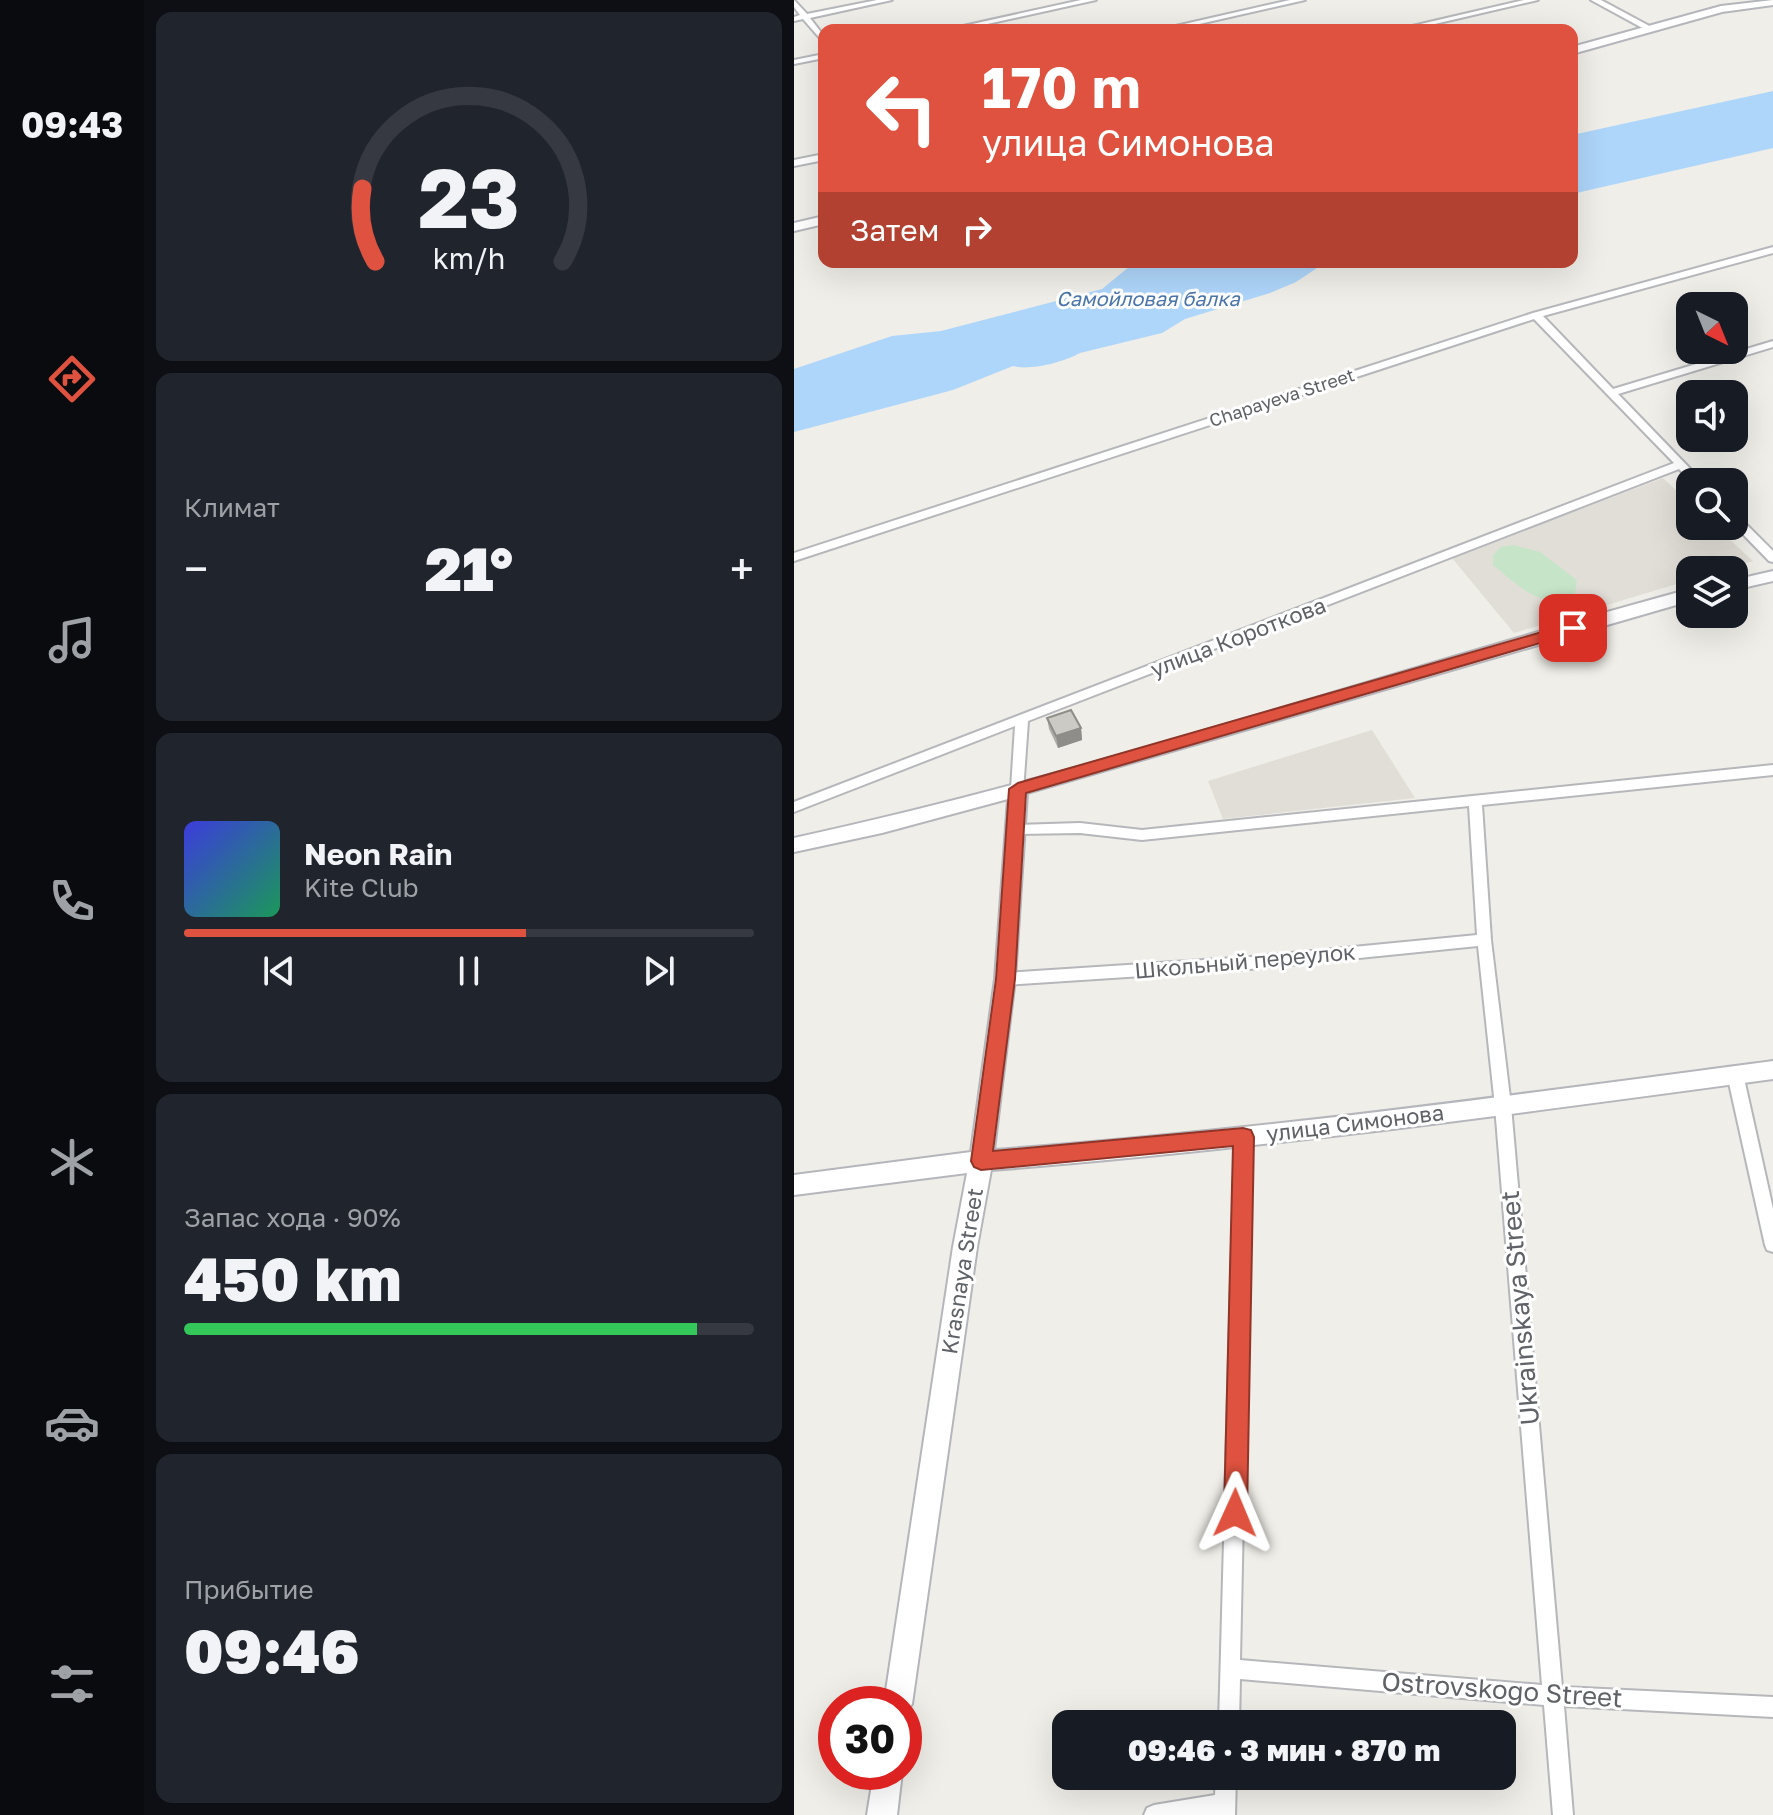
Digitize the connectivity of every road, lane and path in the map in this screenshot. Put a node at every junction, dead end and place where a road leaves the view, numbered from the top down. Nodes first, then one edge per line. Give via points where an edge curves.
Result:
1 (888, 0) edge
2 (1092, 0) edge
3 (1301, 0) edge
4 (1534, 0) edge
5 (1595, 0) edge
6 (794, 2) edge
7 (1076, 2) edge
8 (1773, 2) edge
9 (805, 17) junction
10 (794, 19) edge
11 (976, 24) edge
12 (1190, 24) edge
13 (1426, 24) edge
14 (1651, 29) junction
15 (818, 33) edge
16 (1578, 49) edge
17 (818, 57) edge
18 (794, 62) edge
19 (818, 158) edge
20 (794, 163) edge
21 (818, 221) edge
22 (794, 227) edge
23 (1773, 250) edge
24 (1536, 315) junction
25 (1773, 344) edge
26 (1614, 392) junction
27 (1681, 464) junction
28 (1685, 468) edge
29 (1748, 532) edge
30 (794, 557) edge
31 (1773, 558) edge
32 (1773, 576) edge
33 (1748, 582) edge
34 (1676, 599) edge
35 (1022, 721) junction
36 (1773, 770) edge
37 (1018, 789) junction
38 (1475, 801) junction
39 (794, 807) edge
40 (1017, 829) junction
41 (794, 845) edge
42 (1484, 940) junction
43 (1005, 979) junction
44 (1773, 1070) edge
45 (1735, 1074) junction
46 (1503, 1106) junction
47 (1243, 1137) junction
48 (981, 1161) junction
49 (794, 1185) edge
50 (1773, 1245) edge
51 (1232, 1669) junction
52 (901, 1686) edge
53 (1553, 1696) junction
54 (1773, 1707) edge
55 (1230, 1710) edge
56 (885, 1790) edge
57 (1225, 1809) edge
58 (882, 1815) edge
59 (1154, 1815) edge
60 (1563, 1815) edge

1 - 9 street
2 - 7 street
3 - 12 street
4 - 13 street
5 - 14 street
6 - 9 street
7 - 11 street
8 - 14 street via 1742,4
9 - 10 street
9 - 15 street
14 - 16 street
17 - 18 street
19 - 20 street
21 - 22 street
23 - 24 street, Chapayeva Street
24 - 26 street
24 - 30 street, Chapayeva Street
25 - 26 street
26 - 27 street
27 - 28 street
27 - 35 street, улица Короткова
29 - 31 street
32 - 33 street
34 - 37 street
35 - 37 street
35 - 39 street, улица Короткова
36 - 38 street
37 - 40 street, Krasnaya Street
37 - 41 street
38 - 40 street via 1142,835 1080,828
38 - 42 street, Ukrainskaya Street
40 - 43 street, Krasnaya Street
42 - 43 street, Школьный переулок
42 - 46 street, Ukrainskaya Street
43 - 48 street, Krasnaya Street
44 - 45 street, улица Симонова
45 - 46 street, улица Симонова
45 - 50 street
46 - 47 street, улица Симонова
46 - 53 street, Ukrainskaya Street
47 - 48 street, улица Симонова
47 - 51 street
48 - 49 street, улица Симонова
48 - 52 street, Krasnaya Street
51 - 53 street, Ostrovskogo Street
51 - 55 street
53 - 54 street, Ostrovskogo Street
53 - 60 street, Ukrainskaya Street
56 - 58 street
57 - 59 street

